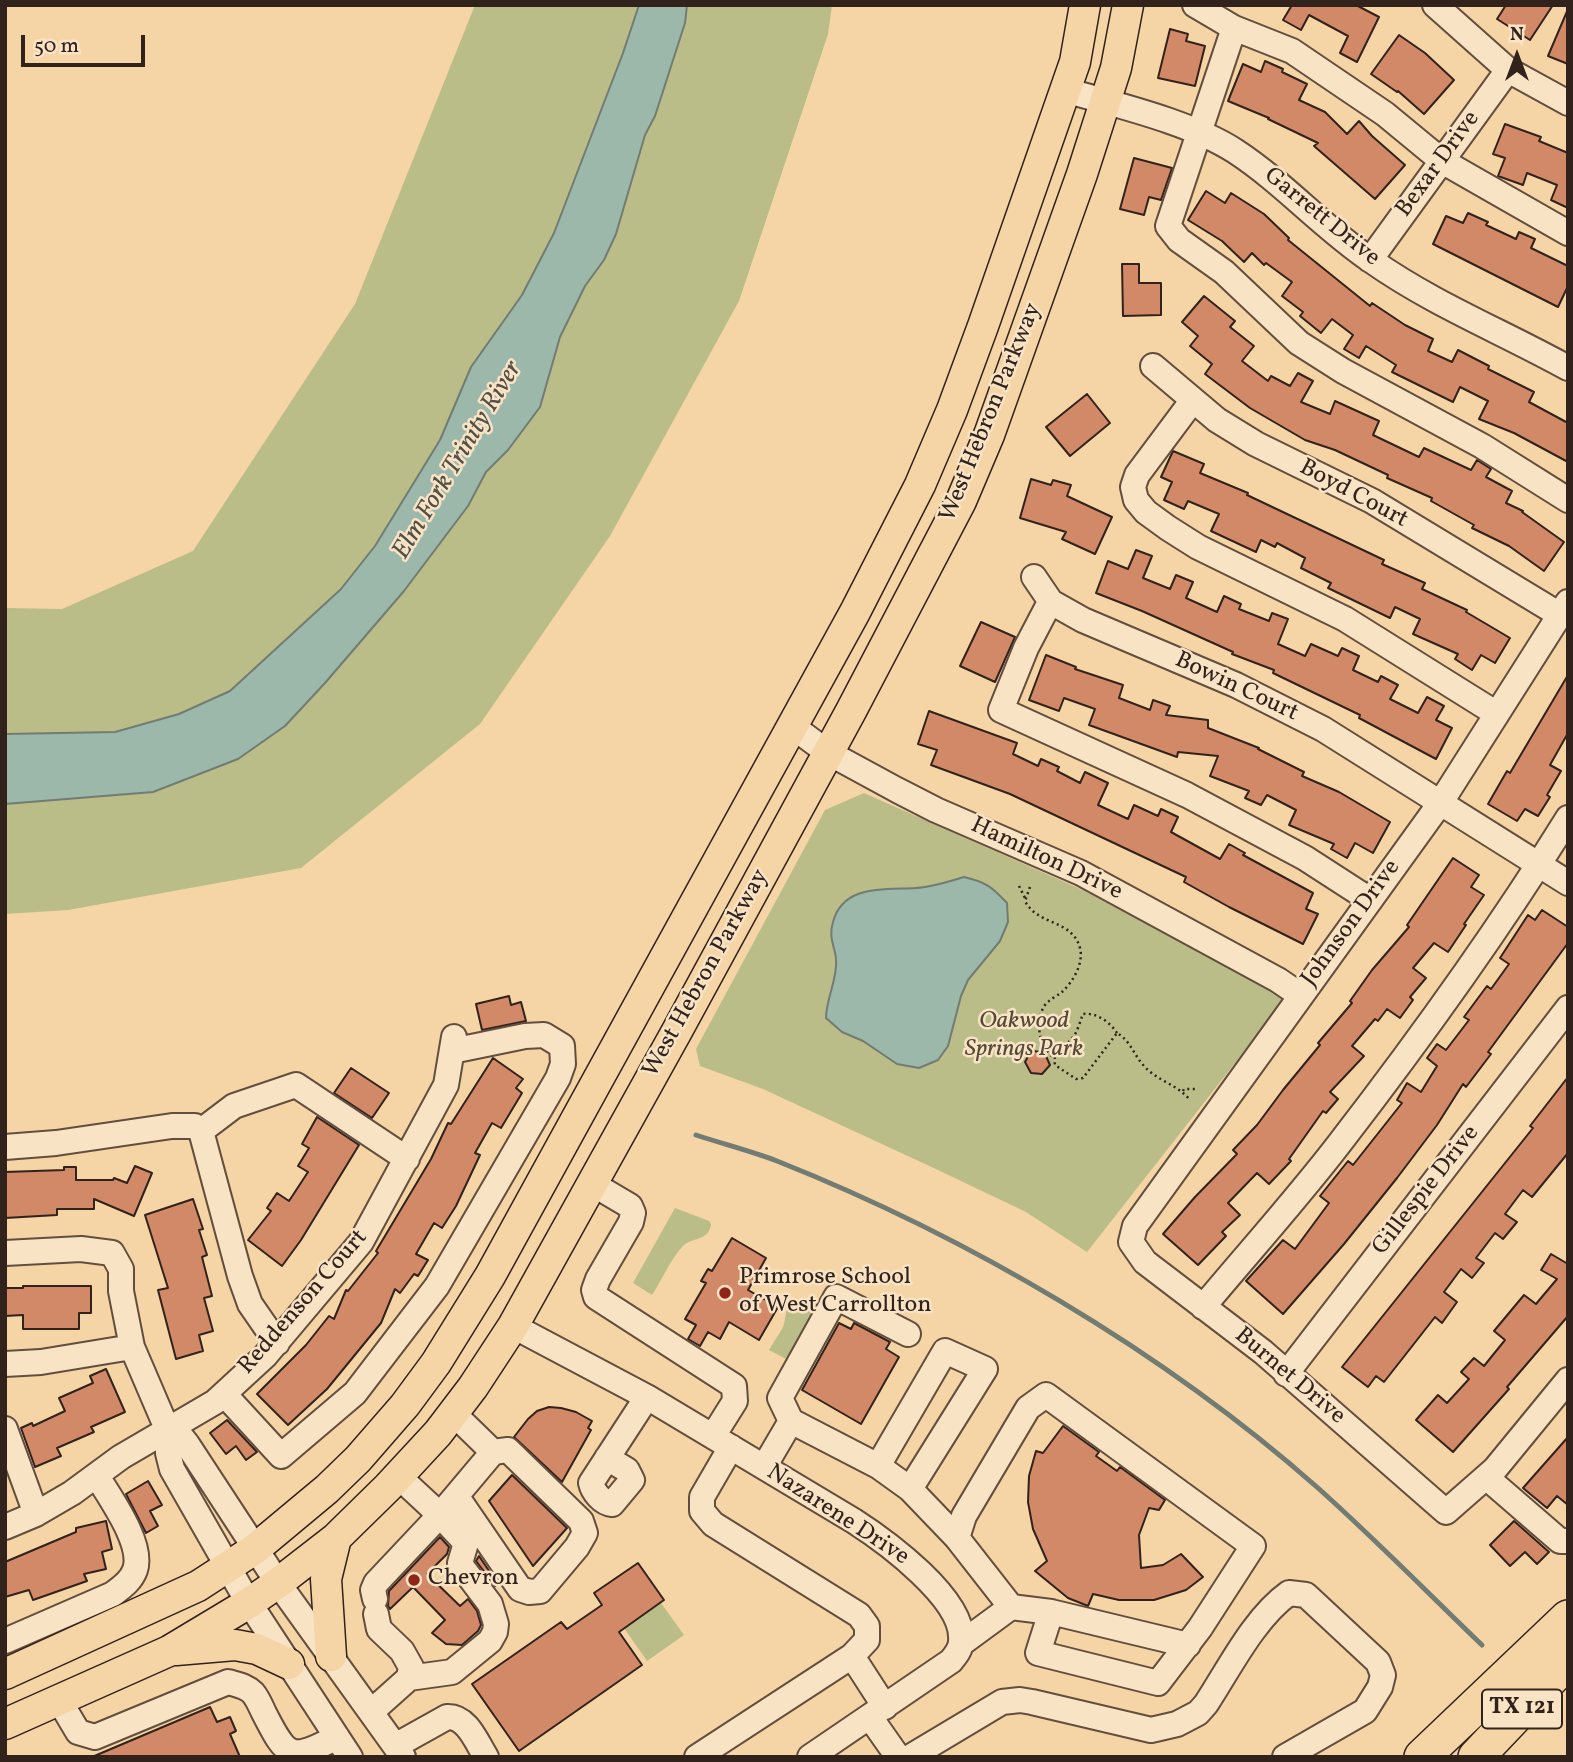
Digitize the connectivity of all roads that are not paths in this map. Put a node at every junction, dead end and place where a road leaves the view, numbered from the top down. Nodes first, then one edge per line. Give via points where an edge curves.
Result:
1 (1085, 5) edge
2 (1128, 5) edge
3 (1195, 5) edge
4 (1434, 5) edge
5 (1234, 28) junction
6 (1508, 71) junction
7 (1065, 90) junction
8 (1106, 102) junction
9 (1568, 103) edge
10 (1198, 133) junction
11 (1442, 161) junction
12 (1568, 233) edge
13 (1370, 260) junction
14 (1153, 366) dead end
15 (1568, 368) edge
16 (1193, 400) junction
17 (1568, 500) edge
18 (1034, 577) dead end
19 (1050, 602) junction
20 (1564, 608) edge
21 (1497, 713) junction
22 (792, 726) junction
23 (827, 752) junction
24 (1441, 802) junction
25 (1568, 818) edge
26 (1539, 865) junction
27 (1568, 883) edge
28 (1370, 900) junction
29 (1300, 995) junction
30 (1568, 1008) edge
31 (201, 1131) junction
32 (5, 1147) edge
33 (407, 1159) junction
34 (591, 1183) junction
35 (1131, 1242) joint
36 (5, 1253) edge
37 (1203, 1307) junction
38 (513, 1326) junction
39 (908, 1334) dead end
40 (276, 1343) junction
41 (132, 1347) junction
42 (5, 1364) edge
43 (1286, 1374) junction
44 (1568, 1380) edge
45 (223, 1394) junction
46 (647, 1397) junction
47 (454, 1414) junction
48 (790, 1421) junction
49 (5, 1429) edge
50 (168, 1431) junction
51 (722, 1442) junction
52 (493, 1452) junction
53 (607, 1458) dead end
54 (878, 1466) junction
55 (764, 1467) junction
56 (97, 1476) junction
57 (398, 1476) junction
58 (1486, 1477) junction
59 (910, 1489) junction
60 (449, 1506) junction
61 (36, 1514) junction
62 (5, 1527) edge
63 (336, 1538) junction
64 (957, 1538) junction
65 (1568, 1541) edge
66 (256, 1549) junction
67 (228, 1568) junction
68 (278, 1583) junction
69 (249, 1603) junction
70 (1011, 1607) junction
71 (1051, 1612) junction
72 (1568, 1618) edge
73 (5, 1641) edge
74 (962, 1643) junction
75 (1188, 1645) junction
76 (169, 1651) junction
77 (331, 1656) junction
78 (852, 1656) junction
79 (1568, 1660) edge
80 (289, 1664) junction
81 (5, 1674) edge
82 (409, 1678) junction
83 (59, 1700) junction
84 (371, 1712) junction
85 (877, 1712) junction
86 (5, 1724) edge
87 (343, 1747) edge
88 (399, 1751) edge
89 (486, 1757) edge
90 (697, 1757) edge
91 (810, 1757) edge
92 (898, 1757) edge
93 (910, 1757) edge
94 (1285, 1757) edge
95 (1422, 1757) edge
96 (1476, 1757) edge

1 - 7 main road, West Hebron Parkway
2 - 8 main road, West Hebron Parkway
3 - 5 street
4 - 6 street
5 - 10 street
5 - 11 street via 1292,51 1385,114
6 - 9 street
6 - 11 street, Bexar Drive
7 - 8 street, Garrett Drive
7 - 22 main road, West Hebron Parkway via 947,423 920,485
8 - 10 street, Garrett Drive
8 - 23 main road, West Hebron Parkway via 980,457
10 - 13 street, Garrett Drive via 1273,178
10 - 17 street via 1168,226 1179,240 1224,272 1298,343
11 - 12 street
11 - 13 street, Bexar Drive
13 - 15 street, Garrett Drive via 1426,296
14 - 16 street, Boyd Court
16 - 20 street, Boyd Court via 1256,444 1372,501
16 - 21 street via 1136,475 1136,500 1146,512 1198,547 1345,619
18 - 19 street, Bowin Court
19 - 24 street, Bowin Court via 1311,722
19 - 28 street via 1001,710 1187,795 1305,858
20 - 21 street, Johnson Drive
21 - 24 street, Johnson Drive
22 - 23 street, Hamilton Drive
22 - 66 main road, West Hebron Parkway via 489,1276 436,1363 358,1459
23 - 29 street, Hamilton Drive via 936,810 1081,873
23 - 34 main road, West Hebron Parkway
24 - 26 street, Bowin Court
24 - 28 street, Johnson Drive
25 - 26 street
26 - 27 street, Bowin Court
26 - 37 street via 1338,1146
28 - 29 street, Johnson Drive
29 - 35 street, Johnson Drive via 1135,1226
30 - 43 street, Gillespie Drive
31 - 32 street via 195,1126 172,1126
31 - 33 street via 234,1106 296,1085
31 - 40 street via 243,1285
33 - 40 street, Reddenson Court via 361,1242
33 - 45 street, Reddenson Court via 446,1085 453,1042 544,1035 562,1045 558,1078 437,1286 355,1393 281,1457
34 - 38 main road, West Hebron Parkway
34 - 51 street via 630,1206 633,1213 597,1279 596,1297 734,1385 735,1401
35 - 37 street, Burnet Drive via 1145,1262
36 - 41 street via 81,1248 112,1253 121,1269
37 - 43 street, Burnet Drive
38 - 46 street, Nazarene Drive
38 - 47 main road, West Hebron Parkway
39 - 48 street via 836,1297 780,1398
40 - 45 street, Reddenson Court
41 - 42 street
41 - 50 street
43 - 58 street, Burnet Drive via 1446,1512
44 - 58 street
45 - 50 street, Reddenson Court
46 - 51 street, Nazarene Drive
46 - 53 street
47 - 52 street
47 - 57 main road, West Hebron Parkway
48 - 54 street
48 - 55 street
49 - 61 street
50 - 56 street, Reddenson Court
50 - 66 street via 179,1434 187,1444
50 - 67 street via 172,1469
51 - 55 street, Nazarene Drive
51 - 78 street via 702,1497 702,1511 713,1524 859,1615 867,1626 867,1640
52 - 60 street
52 - 60 street via 508,1450 581,1521 585,1533 577,1547 540,1591 529,1592 520,1589
54 - 59 street
54 - 59 street via 945,1351 985,1369
55 - 74 street, Nazarene Drive via 854,1521 923,1574 949,1608
56 - 61 street, Reddenson Court
56 - 73 street via 132,1537 135,1571 113,1594
57 - 60 street
57 - 63 main road, West Hebron Parkway
58 - 65 street via 1560,1541
59 - 64 street
60 - 82 street via 374,1586 379,1629 402,1651 411,1667
60 - 82 street via 466,1543 460,1563 490,1604 496,1624 490,1641 452,1672
61 - 62 street, Reddenson Court
63 - 68 main road, West Hebron Parkway
63 - 77 main road via 326,1579
64 - 70 street
64 - 75 street via 964,1516 1028,1408 1046,1395 1253,1546
66 - 67 main road, West Hebron Parkway
66 - 68 street
67 - 69 street
67 - 81 main road, West Hebron Parkway
68 - 69 main road, West Hebron Parkway
68 - 77 street
69 - 76 main road, West Hebron Parkway
69 - 80 street
70 - 71 street
70 - 74 street
71 - 75 street
71 - 75 street via 1038,1653 1158,1683
72 - 95 highway
74 - 85 street via 941,1670
76 - 80 main road via 235,1645 257,1649
76 - 83 main road, West Hebron Parkway
77 - 84 street
78 - 85 street
78 - 90 street
79 - 96 highway, TX 121
80 - 87 street
82 - 84 street
83 - 86 main road, West Hebron Parkway
83 - 87 street via 78,1732 95,1737 228,1682 253,1692 288,1753 294,1756
84 - 88 street
85 - 91 street
85 - 92 street
88 - 89 street via 447,1717 454,1717 467,1727
93 - 94 street via 1002,1702 1032,1702 1151,1730 1177,1724 1206,1704 1259,1624 1289,1593 1306,1595 1378,1662 1383,1675 1365,1712

